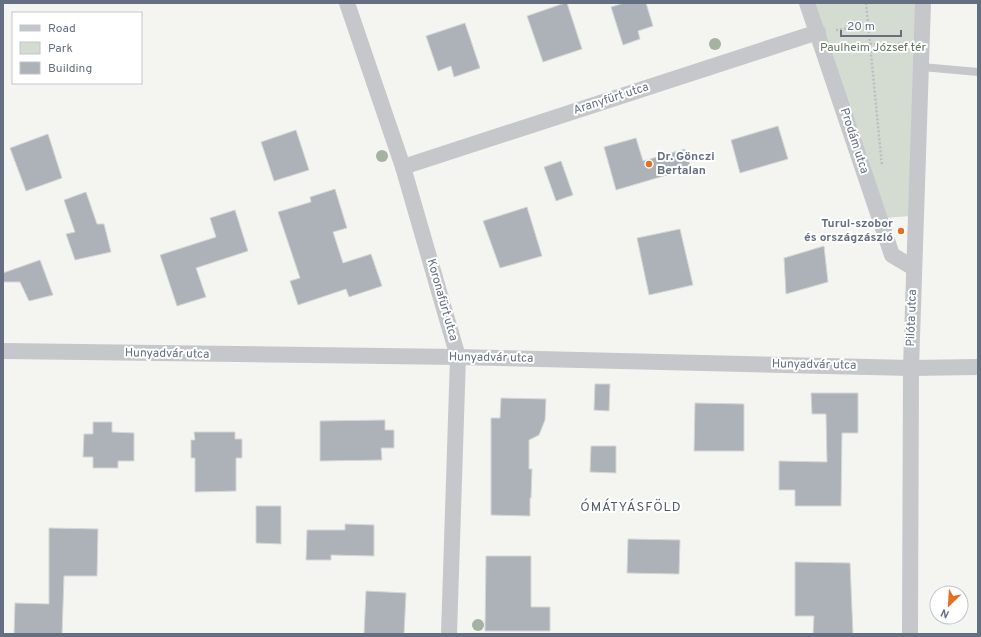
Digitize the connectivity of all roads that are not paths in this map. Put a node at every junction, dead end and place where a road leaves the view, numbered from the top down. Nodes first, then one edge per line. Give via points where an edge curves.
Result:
1 (347, 3) edge
2 (807, 3) edge
3 (923, 3) edge
4 (818, 32) junction
5 (922, 67) junction
6 (978, 72) edge
7 (403, 167) junction
8 (914, 268) junction
9 (3, 352) edge
10 (458, 357) junction
11 (978, 367) edge
12 (911, 368) junction
13 (449, 634) edge
14 (910, 634) edge

1 - 7 street, Koronafürt utca
2 - 4 street, Prodám utca
3 - 5 street, Pilóta utca
4 - 7 street, Aranyfürt utca
4 - 8 street, Prodám utca via 892,255
5 - 6 lane
5 - 8 street, Pilóta utca
7 - 10 street, Koronafürt utca
8 - 12 street, Pilóta utca
9 - 10 street, Hunyadvár utca
10 - 12 street, Hunyadvár utca
10 - 13 street, Koronafürt utca
11 - 12 street, Hunyadvár utca
12 - 14 street, Pilóta utca

